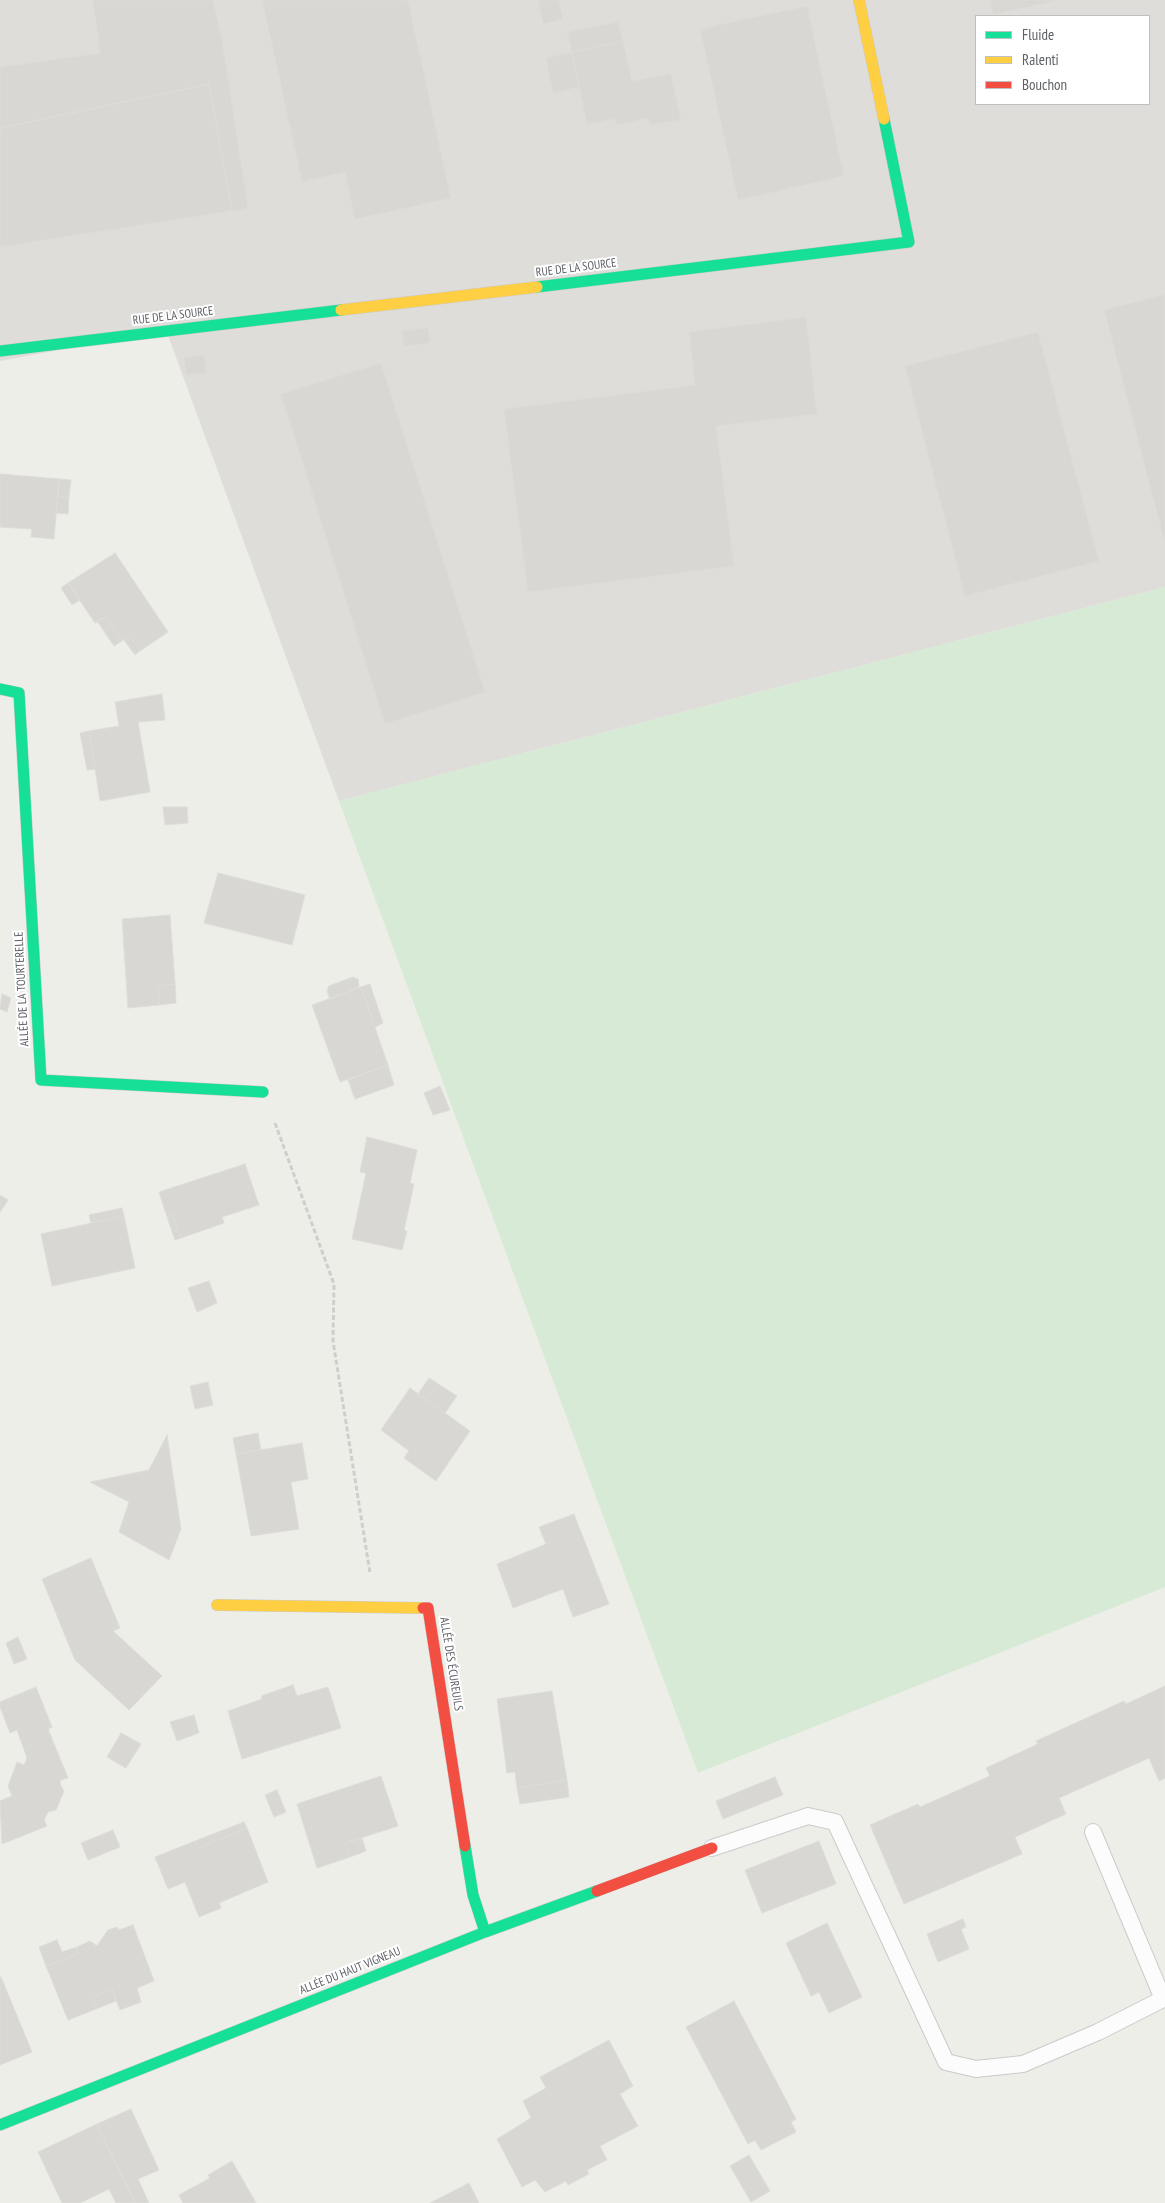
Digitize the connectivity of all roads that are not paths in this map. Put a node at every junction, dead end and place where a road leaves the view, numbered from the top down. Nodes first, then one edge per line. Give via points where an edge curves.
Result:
1 (859, 0) edge
2 (0, 352) edge
3 (0, 689) edge
4 (263, 1092) road end
5 (217, 1606) dead end
6 (1093, 1832) dead end
7 (712, 1848) joint
8 (485, 1932) junction
9 (1164, 1999) edge
10 (0, 2125) edge

1 - 2 street, RUE DE LA SOURCE via 909,242
3 - 4 street, ALLÉE DE LA TOURTERELLE via 19,693 40,1080
5 - 8 street, ALLÉE DES ÉCUREUILS via 428,1608 473,1895
6 - 9 lane
7 - 8 street, ALLÉE DU HAUT VIGNEAU
7 - 9 lane via 808,1816 835,1822 946,2062 976,2068 1024,2064
8 - 10 street, ALLÉE DU HAUT VIGNEAU

